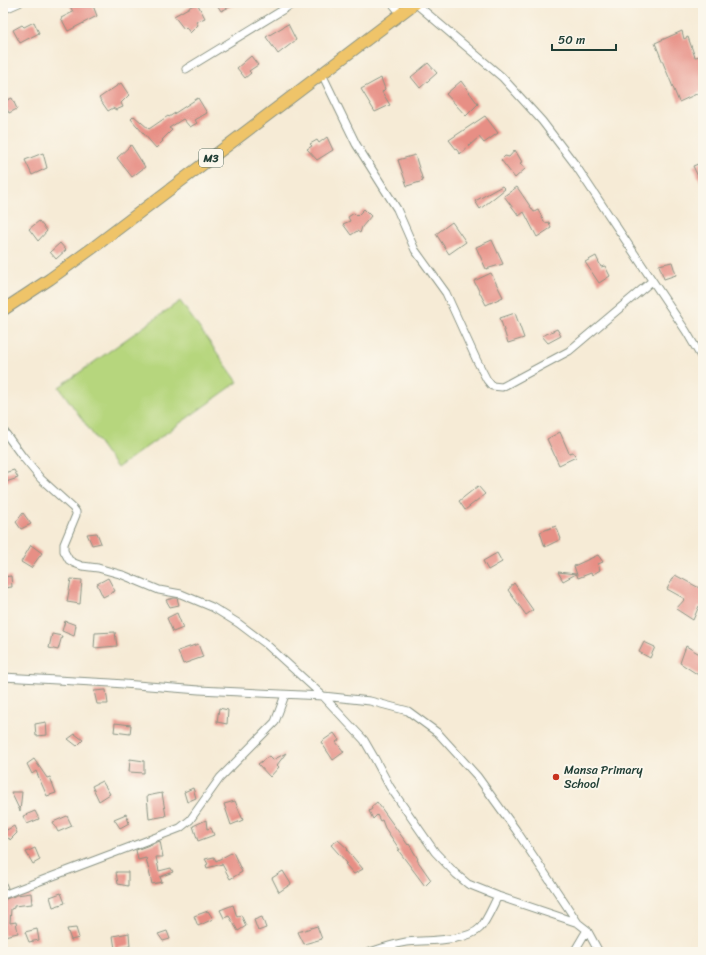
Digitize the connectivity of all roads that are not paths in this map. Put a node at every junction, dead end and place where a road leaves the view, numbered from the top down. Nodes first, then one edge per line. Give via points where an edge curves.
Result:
1 (19, 3) edge
2 (294, 3) edge
3 (392, 3) edge
4 (415, 3) edge
5 (3, 10) edge
6 (401, 14) junction
7 (186, 69) dead end
8 (322, 74) junction
9 (652, 281) junction
10 (3, 310) edge
11 (703, 360) edge
12 (3, 430) edge
13 (3, 677) edge
14 (284, 694) junction
15 (323, 696) junction
16 (3, 895) edge
17 (498, 896) junction
18 (578, 923) junction
19 (587, 930) junction
20 (370, 952) edge
21 (574, 952) edge
22 (599, 952) edge

1 - 5 street
2 - 7 street
3 - 6 street
4 - 6 main road, M3
4 - 9 street via 502,77 542,120 574,163
6 - 8 main road, M3
8 - 9 street via 356,144 396,210 415,250 446,293 492,386 502,387 569,351
8 - 10 main road, M3 via 94,247
9 - 11 street
12 - 15 street via 42,480 76,512 64,544 64,551 69,560 159,590 181,594 212,607 266,644
13 - 14 street
14 - 15 street
14 - 16 street via 275,722 220,778 190,820 180,828
15 - 17 street via 364,740 390,787 435,852 468,884
15 - 18 street via 370,701 408,711 438,733 477,776
17 - 18 street
17 - 20 street via 480,928 473,933 446,939 404,942
18 - 19 street
19 - 21 street
19 - 22 street

